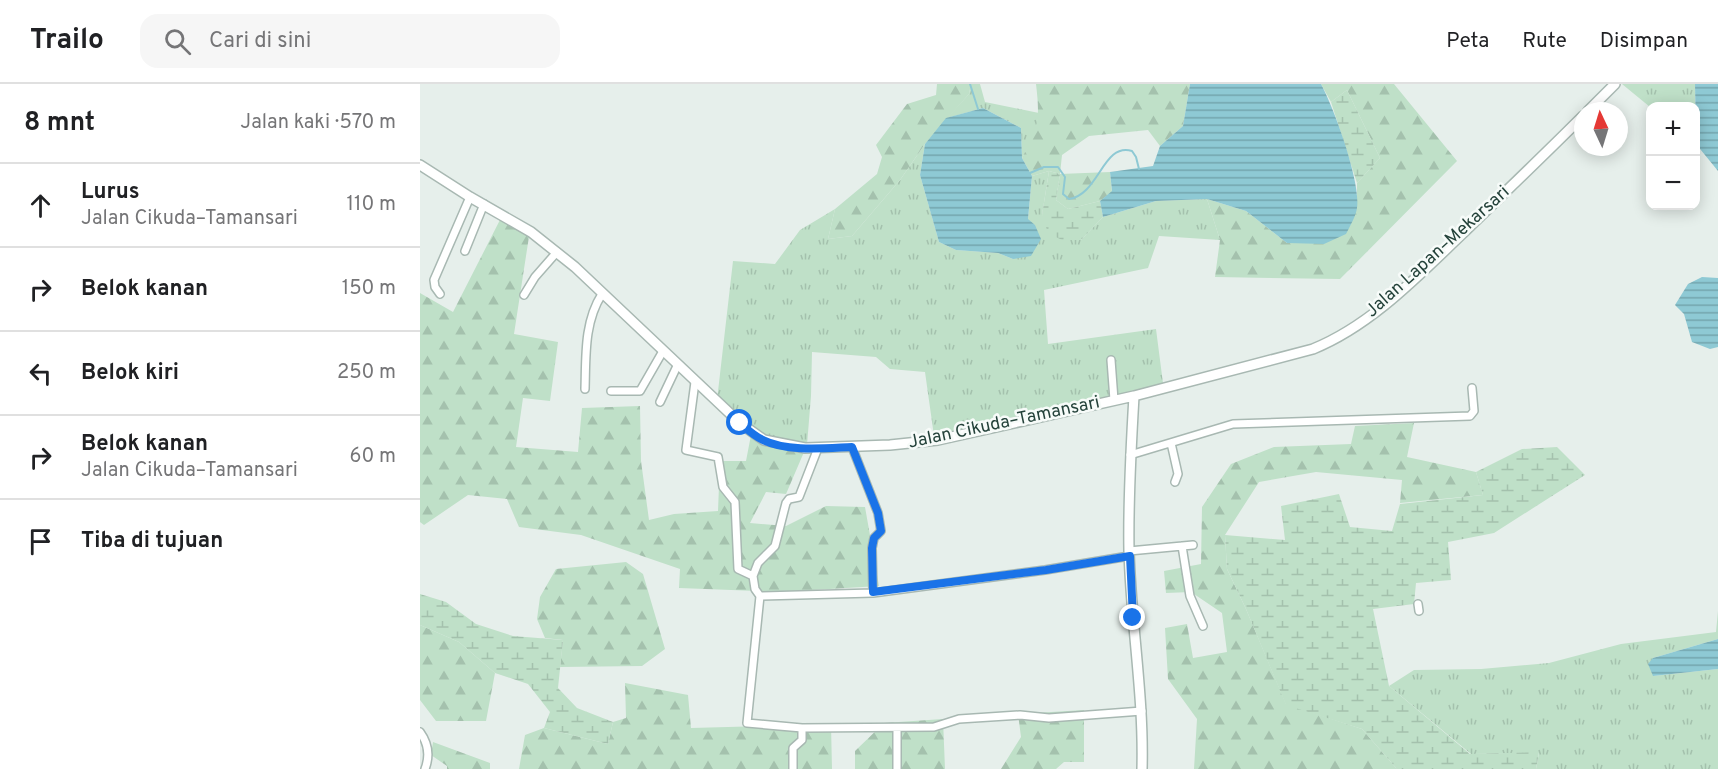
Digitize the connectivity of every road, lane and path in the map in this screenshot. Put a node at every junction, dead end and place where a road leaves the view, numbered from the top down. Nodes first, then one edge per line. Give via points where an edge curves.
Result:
1 (1615, 84) edge
2 (1597, 102) edge
3 (1574, 125) edge
4 (420, 165) edge
5 (470, 197) junction
6 (484, 204) junction
7 (465, 251) dead end
8 (557, 252) junction
9 (440, 294) dead end
10 (602, 294) junction
11 (524, 295) dead end
12 (663, 351) junction
13 (1110, 360) dead end
14 (678, 364) junction
15 (695, 382) junction
16 (1472, 388) dead end
17 (585, 389) dead end
18 (611, 391) dead end
19 (1134, 396) junction
20 (1114, 400) junction
21 (660, 402) dead end
22 (1171, 443) junction
23 (852, 447) junction
24 (818, 448) junction
25 (1130, 455) junction
26 (1175, 482) dead end
27 (1192, 545) dead end
28 (1182, 546) junction
29 (1129, 553) junction
30 (753, 576) junction
31 (873, 592) junction
32 (760, 596) junction
33 (1203, 626) dead end
34 (1142, 711) junction
35 (802, 728) junction
36 (897, 728) junction
37 (420, 732) edge
38 (425, 769) edge
39 (793, 769) edge
40 (897, 769) edge
41 (1142, 769) edge

1 - 2 street
3 - 19 street, Jalan Lapan–Mekarsari via 1431,264 1337,338 1313,349
4 - 5 street, Jalan Cikuda–Tamansari
5 - 6 street, Jalan Cikuda–Tamansari
5 - 9 street via 434,280
6 - 7 street
6 - 8 street, Jalan Cikuda–Tamansari
8 - 10 street, Jalan Cikuda–Tamansari
8 - 11 street
10 - 12 street, Jalan Cikuda–Tamansari
10 - 17 street via 594,306 586,339
12 - 14 street, Jalan Cikuda–Tamansari
12 - 18 street via 640,392
13 - 20 street
14 - 15 street, Jalan Cikuda–Tamansari
14 - 21 street
15 - 24 street, Jalan Cikuda–Tamansari via 764,440
15 - 30 street via 686,450 718,457 723,487 735,502 738,568
16 - 22 street via 1474,411 1470,416 1233,424
19 - 20 street, Jalan Cikuda–Tamansari
19 - 25 street
20 - 23 street, Jalan Cikuda–Tamansari via 938,440
22 - 25 street
22 - 26 street via 1178,474
23 - 24 street, Jalan Cikuda–Tamansari
23 - 31 street via 878,513 881,531 872,548
24 - 30 street via 799,497 786,503 775,546 758,563
25 - 29 street
27 - 28 street
28 - 29 street
28 - 33 street via 1190,596
29 - 31 street via 1046,570
29 - 34 street
30 - 32 street
31 - 32 street
32 - 35 street via 747,723
34 - 36 street via 959,719 934,727
34 - 41 street
35 - 36 street
35 - 39 street via 802,740 793,748
36 - 40 street
37 - 38 street via 427,742

